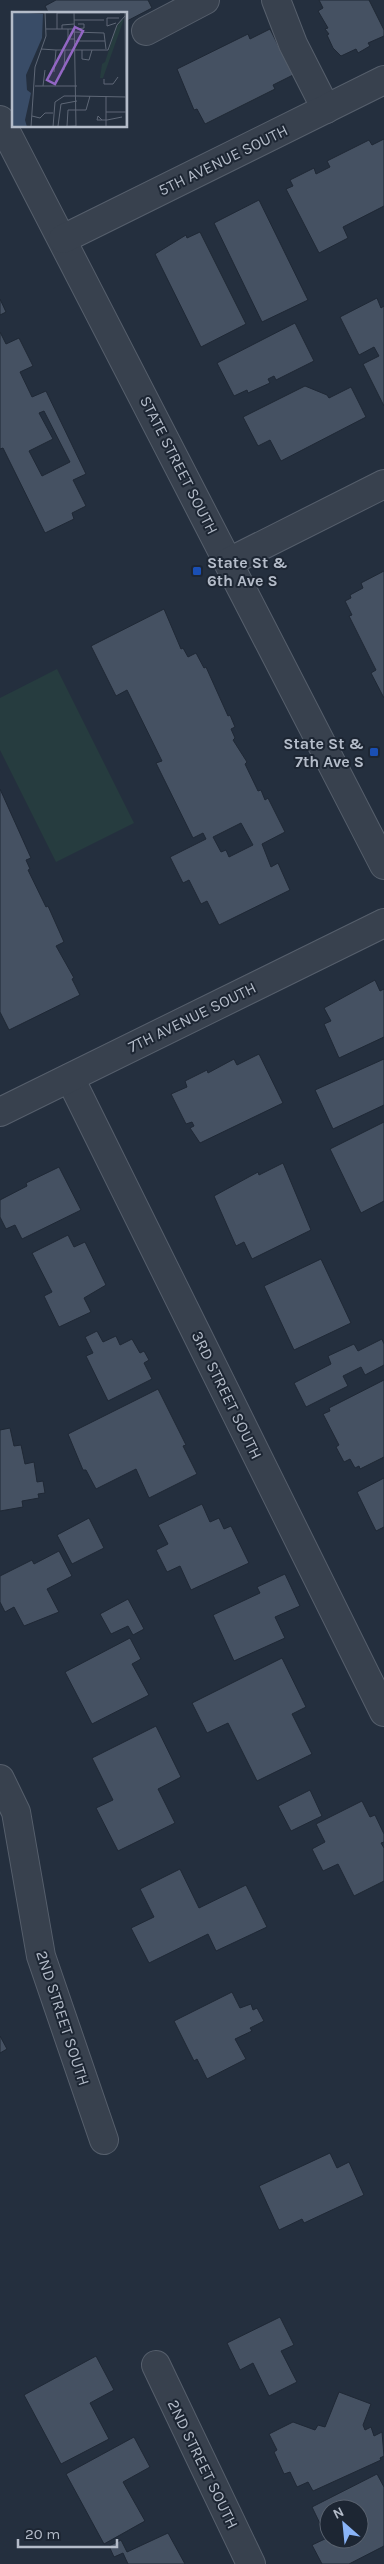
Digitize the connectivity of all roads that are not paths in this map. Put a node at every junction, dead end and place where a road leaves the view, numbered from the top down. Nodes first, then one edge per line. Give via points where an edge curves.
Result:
1 (205, 0) edge
2 (276, 0) edge
3 (146, 31) dead end
4 (384, 80) edge
5 (326, 109) junction
6 (0, 120) edge
7 (63, 239) junction
8 (384, 484) edge
9 (229, 562) junction
10 (384, 865) edge
11 (384, 923) edge
12 (70, 1078) junction
13 (0, 1112) edge
14 (384, 1712) edge
15 (0, 1779) edge
16 (104, 2140) dead end
17 (156, 2365) dead end
18 (251, 2564) edge

1 - 3 street
2 - 5 street via 293,44
4 - 5 street, 5TH AVENUE SOUTH
5 - 7 street, 5TH AVENUE SOUTH
6 - 7 street, STATE STREET SOUTH
7 - 9 street, STATE STREET SOUTH
8 - 9 street
9 - 10 street, STATE STREET SOUTH
11 - 12 street, 7TH AVENUE SOUTH
12 - 13 street, 7TH AVENUE SOUTH
12 - 14 street, 3RD STREET SOUTH
15 - 16 street, 2ND STREET SOUTH via 16,1812 41,1956
17 - 18 street, 2ND STREET SOUTH

